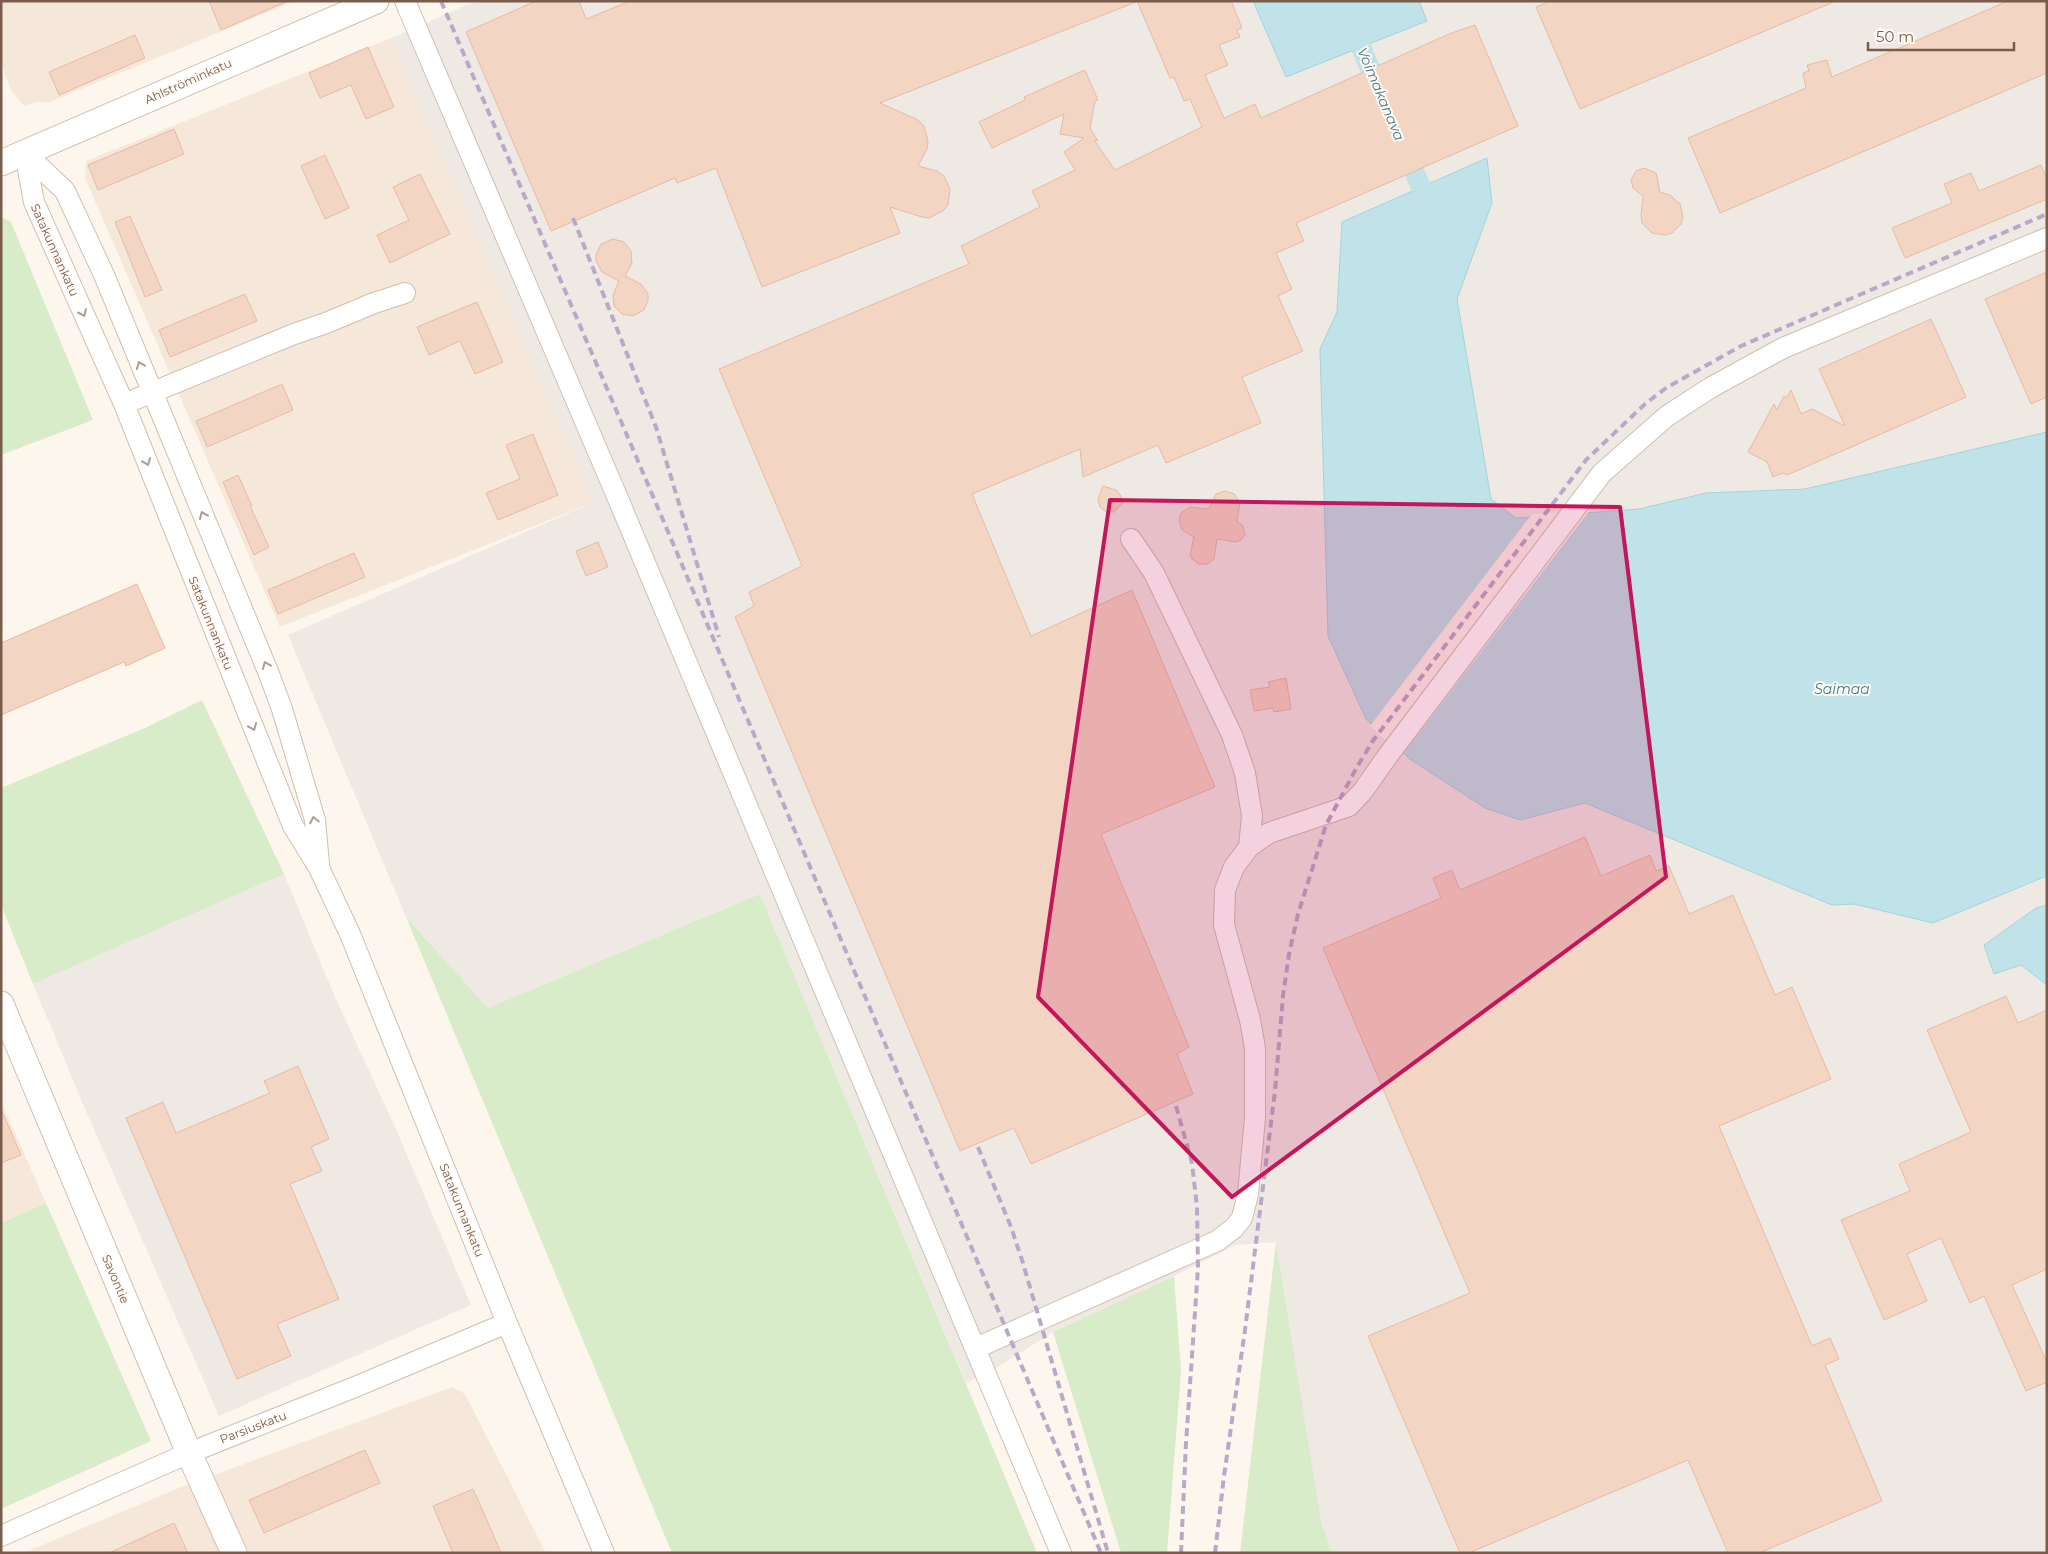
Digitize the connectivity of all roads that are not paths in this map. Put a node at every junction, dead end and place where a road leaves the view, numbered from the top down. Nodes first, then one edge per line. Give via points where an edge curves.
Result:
1 (376, 1) edge
2 (404, 1) edge
3 (25, 153) junction
4 (1, 163) edge
5 (2047, 238) edge
6 (405, 294) dead end
7 (152, 394) junction
8 (124, 404) junction
9 (1130, 538) dead end
10 (1249, 847) junction
11 (319, 868) junction
12 (1, 1004) edge
13 (507, 1323) junction
14 (976, 1348) junction
15 (189, 1452) junction
16 (1, 1536) edge
17 (234, 1553) edge
18 (604, 1553) edge
19 (1061, 1553) edge

1 - 3 street, Ahlströminkatu
2 - 14 street
3 - 4 street, Ahlströminkatu
7 -> 3 street, Satakunnankatu via 104,275 65,190
3 -> 8 street, Satakunnankatu via 34,202
5 - 10 street via 1783,348 1667,416 1602,473 1349,806 1269,833
6 - 7 street via 294,334
7 - 8 street
11 -> 7 street, Satakunnankatu via 315,820 270,674
8 -> 11 street, Satakunnankatu via 292,826
9 - 10 street via 1154,573 1232,735 1245,773 1252,816
10 - 14 street via 1234,867 1225,890 1224,916 1255,1048 1255,1118 1248,1194 1242,1218 1217,1241
11 - 13 street, Satakunnankatu via 350,934
12 - 15 street, Savontie
13 - 15 street, Parsiuskatu
13 - 18 street, Satakunnankatu
14 - 19 street
15 - 16 street, Parsiuskatu
15 - 17 street, Savontie

